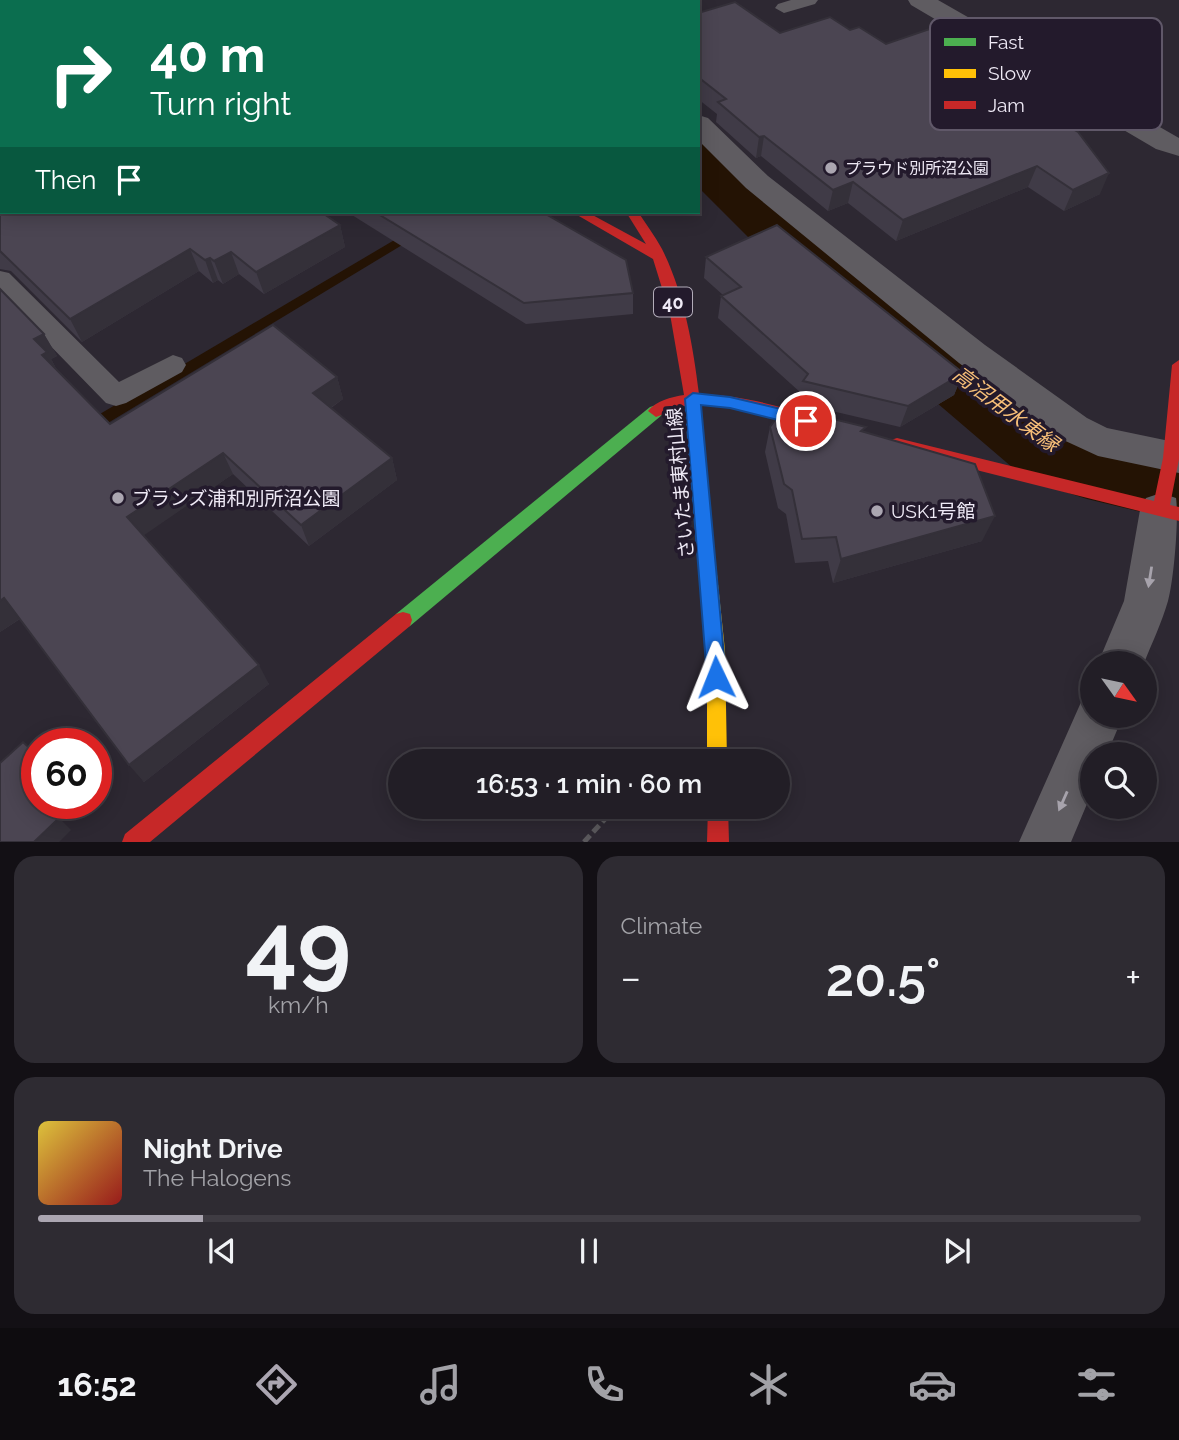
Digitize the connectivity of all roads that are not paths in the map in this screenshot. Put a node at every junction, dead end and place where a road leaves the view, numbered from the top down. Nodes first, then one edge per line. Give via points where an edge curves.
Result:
1 (809, 0) edge
2 (920, 0) edge
3 (784, 8) dead end
4 (951, 18) edge
5 (1144, 130) edge
6 (702, 135) edge
7 (1179, 147) edge
8 (582, 214) edge
9 (633, 214) edge
10 (659, 257) junction
11 (0, 279) edge
12 (173, 365) dead end
13 (1179, 365) edge
14 (693, 399) junction
15 (849, 432) edge
16 (875, 438) edge
17 (1170, 484) edge
18 (1126, 651) edge
19 (1094, 728) edge
20 (717, 749) edge
21 (718, 819) edge
22 (133, 842) edge
23 (718, 842) edge
24 (1045, 842) edge

1 - 3 lane
2 - 4 street
5 - 7 street
6 - 17 street via 972,354 1073,428
8 - 10 street
9 - 10 street, さいたま東村山線 / 40
10 - 14 street, さいたま東村山線 / 40 via 680,325
11 - 12 lane via 116,396
13 - 17 street
14 - 15 street via 730,402
14 - 20 street, さいたま東村山線 / 40 via 716,650
14 - 22 street via 670,402 656,411
16 - 17 street
17 -> 18 street via 1146,601
19 -> 24 street
21 - 23 street

